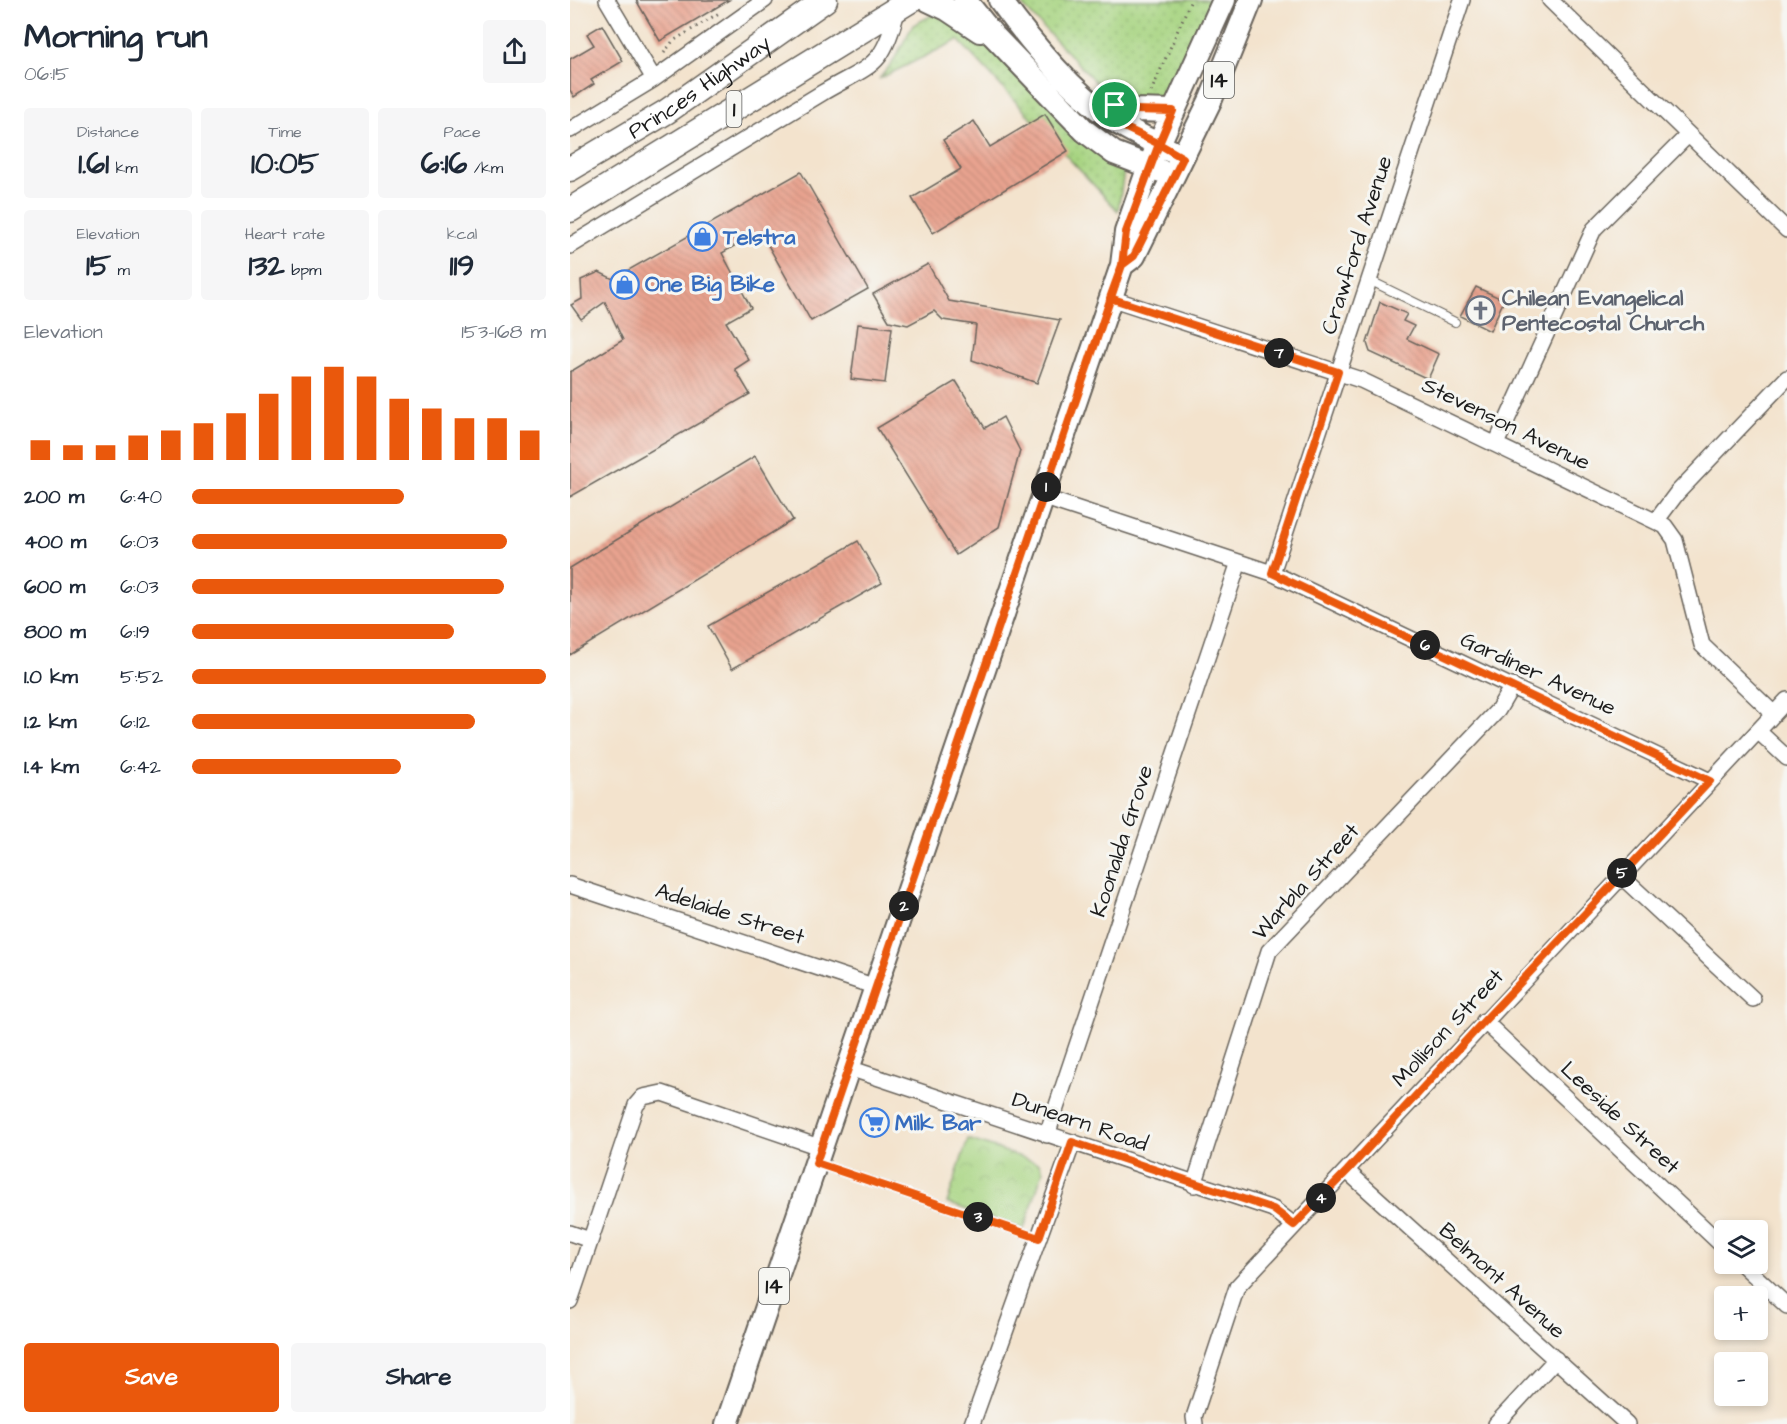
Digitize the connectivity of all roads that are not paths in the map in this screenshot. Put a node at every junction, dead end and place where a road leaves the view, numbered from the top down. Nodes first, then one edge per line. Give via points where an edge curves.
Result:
1 (606, 0) edge
2 (765, 0) edge
3 (825, 0) edge
4 (928, 0) edge
5 (965, 0) edge
6 (1224, 0) edge
7 (1251, 0) edge
8 (1462, 0) edge
9 (1550, 0) edge
10 (1002, 1) edge
11 (905, 4) edge
12 (993, 35) junction
13 (654, 79) junction
14 (1102, 111) junction
15 (1173, 111) junction
16 (570, 130) edge
17 (1688, 135) junction
18 (1159, 144) junction
19 (1149, 166) junction
20 (1178, 168) junction
21 (570, 169) edge
22 (570, 210) edge
23 (1787, 230) edge
24 (570, 246) edge
25 (1122, 265) junction
26 (1369, 280) junction
27 (1110, 298) junction
28 (1455, 322) dead end
29 (1338, 372) junction
30 (1787, 378) edge
31 (1496, 444) junction
32 (1042, 497) junction
33 (1656, 521) junction
34 (1239, 562) junction
35 (1272, 573) junction
36 (1512, 686) junction
37 (1787, 700) edge
38 (1774, 714) junction
39 (1758, 731) junction
40 (1787, 758) edge
41 (1710, 781) junction
42 (1620, 875) junction
43 (570, 885) edge
44 (876, 987) junction
45 (1753, 999) dead end
46 (1484, 1021) junction
47 (849, 1068) junction
48 (1047, 1135) junction
49 (1072, 1142) junction
50 (819, 1156) junction
51 (1347, 1171) junction
52 (1194, 1185) junction
53 (1294, 1225) junction
54 (570, 1233) edge
55 (1039, 1238) junction
56 (1714, 1238) edge
57 (590, 1240) junction
58 (1754, 1274) edge
59 (570, 1302) edge
60 (1787, 1306) edge
61 (1556, 1359) junction
62 (1195, 1421) edge
63 (727, 1424) edge
64 (972, 1424) edge
65 (1496, 1424) edge
66 (1627, 1424) edge

1 - 13 street
2 - 13 street, Princes Highway
3 - 21 highway, Princes Highway / 1 via 666,112
4 - 12 main road
5 - 12 main road
6 - 15 main road, 14
7 - 20 main road, 14
8 - 26 street, Crawford Avenue
9 - 17 street
10 - 14 main road via 1054,65
11 - 22 highway, Princes Highway / 1
11 - 24 street, Princes Highway via 878,60 864,71
12 - 19 main road via 1085,131 1114,153
13 - 16 street, Princes Highway
14 - 15 main road via 1115,105 1134,110
14 - 18 main road
15 - 18 main road, 14
17 - 23 street
17 - 31 street via 1594,229
18 - 19 main road, 14
18 - 20 main road
19 - 20 main road
19 - 25 main road, 14 via 1126,232
20 - 25 main road, 14 via 1134,256
25 - 27 main road, 14
26 - 28 lane
26 - 29 street, Crawford Avenue
27 - 29 street, Stevenson Avenue
27 - 32 main road, 14
29 - 31 street, Stevenson Avenue
29 - 35 street, Crawford Avenue
30 - 33 street via 1677,493
31 - 33 street, Stevenson Avenue
32 - 34 street, Gardiner Avenue
32 - 44 main road, 14
33 - 38 street, Stevenson Avenue via 1675,540 1702,645
34 - 35 street, Gardiner Avenue
34 - 48 street, Koonalda Grove
35 - 36 street, Gardiner Avenue
36 - 41 street, Gardiner Avenue
36 - 52 street, Warbla Street via 1498,710 1269,951
37 - 38 street, Mollison Street
38 - 39 street, Mollison Street
39 - 40 street
39 - 41 street, Mollison Street
41 - 42 street, Mollison Street
42 - 45 street
42 - 46 street, Mollison Street
43 - 44 street, Adelaide Street
44 - 47 main road, 14
46 - 51 street, Mollison Street
46 - 56 street, Leeside Street
47 - 48 street, Dunearn Road
47 - 50 main road, 14
48 - 49 street, Dunearn Road
49 - 52 street, Dunearn Road
49 - 55 street
50 - 55 lane
50 - 57 street via 662,1093 649,1094 636,1105
50 - 63 main road, 14
51 - 53 street, Mollison Street
51 - 61 street, Belmont Avenue
52 - 53 street, Dunearn Road via 1273,1209
53 - 62 street, Mollison Street via 1237,1287
54 - 57 street
55 - 64 street
57 - 59 street
58 - 60 street
61 - 65 street
61 - 66 street, Belmont Avenue

